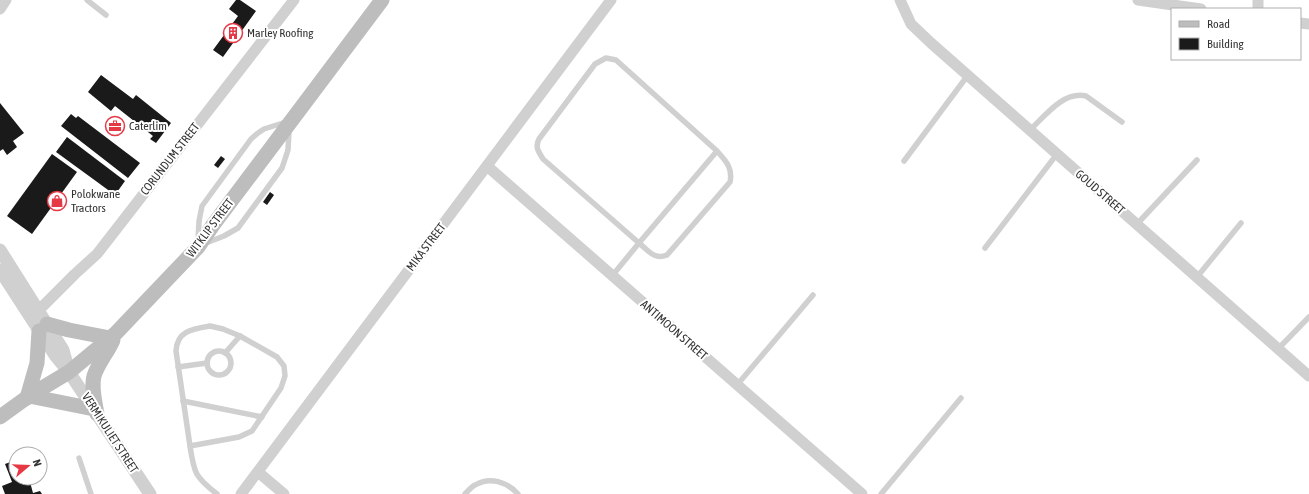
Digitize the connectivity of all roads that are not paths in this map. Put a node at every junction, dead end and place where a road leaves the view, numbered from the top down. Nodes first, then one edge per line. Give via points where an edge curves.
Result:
1 (6, 0) edge
2 (86, 0) edge
3 (382, 0) edge
4 (611, 0) edge
5 (900, 0) edge
6 (1138, 0) edge
7 (288, 2) edge
8 (1169, 2) edge
9 (1196, 8) edge
10 (0, 9) edge
11 (106, 15) dead end
12 (968, 75) junction
13 (290, 122) junction
14 (1122, 122) dead end
15 (1030, 130) junction
16 (717, 151) junction
17 (1057, 154) junction
18 (1197, 160) dead end
19 (904, 161) dead end
20 (487, 166) junction
21 (1241, 223) dead end
22 (1137, 224) junction
23 (639, 243) junction
24 (199, 246) junction
25 (985, 248) dead end
26 (0, 250) edge
27 (0, 270) edge
28 (612, 276) junction
29 (1197, 277) junction
30 (813, 295) dead end
31 (38, 311) junction
32 (1309, 317) edge
33 (43, 328) junction
34 (113, 336) junction
35 (240, 336) junction
36 (1278, 349) junction
37 (225, 353) junction
38 (207, 363) junction
39 (178, 366) junction
40 (69, 372) junction
41 (1309, 376) edge
42 (736, 384) junction
43 (28, 397) junction
44 (961, 398) dead end
45 (183, 401) junction
46 (96, 411) junction
47 (0, 417) edge
48 (262, 417) junction
49 (190, 446) junction
50 (79, 458) dead end
51 (258, 472) junction
52 (91, 494) edge
53 (150, 494) edge
54 (217, 494) edge
55 (240, 494) edge
56 (284, 494) edge
57 (465, 494) edge
58 (518, 494) edge
59 (862, 494) edge
60 (881, 494) edge

1 - 10 street
2 - 11 lane
3 - 13 main road, WITKLIP STREET
4 - 20 street, MIKA STREET
5 - 12 street, GOUD STREET via 911,24
6 - 8 street
7 - 31 street, CORUNDUM STREET via 97,254
8 - 9 street
12 - 15 street, GOUD STREET
12 - 19 lane
13 - 24 main road, WITKLIP STREET
13 - 24 lane via 288,150 282,168 238,228
13 - 24 lane via 258,132 251,139 202,206
14 - 15 lane via 1086,96 1077,95 1067,97
15 - 17 street, GOUD STREET
16 - 23 lane
16 - 23 lane via 731,170 730,182 667,255 655,256
16 - 23 lane via 616,60 606,58 595,64 539,139 536,144 537,150 542,159
17 - 22 street, GOUD STREET
17 - 25 lane
18 - 22 lane
20 - 28 street, ANTIMOON STREET
20 - 51 street, MIKA STREET
21 - 29 lane
22 - 29 street, GOUD STREET
23 - 28 lane
24 - 34 main road, WITKLIP STREET
26 - 31 street, VERMIKULIET STREET
27 - 33 street, VERMIKULIET STREET
28 - 42 street, ANTIMOON STREET
29 - 36 street, GOUD STREET
30 - 42 lane
31 - 33 street, VERMIKULIET STREET
32 - 36 lane
33 - 34 main road
33 - 40 street, VERMIKULIET STREET via 63,350
33 - 43 main road
34 - 40 main road, WITKLIP STREET
34 - 46 main road via 110,348 93,377
35 - 37 lane
35 - 39 lane via 210,326 187,331 176,344
35 - 48 lane via 277,357 284,366 285,376 281,388
36 - 41 street, GOUD STREET
37 - 38 lane via 213,353
37 - 38 lane via 230,364 224,374 216,375 210,371
38 - 39 lane
39 - 45 lane
40 - 43 main road, WITKLIP STREET
40 - 46 street, VERMIKULIET STREET
42 - 59 street, ANTIMOON STREET
43 - 46 main road
43 - 47 main road, WITKLIP STREET
44 - 60 lane
45 - 48 lane
45 - 49 lane
46 - 53 street, VERMIKULIET STREET
48 - 49 lane via 246,435
49 - 54 lane via 196,475
50 - 52 lane
51 - 55 street, MIKA STREET
51 - 56 street
57 - 58 lane via 474,485 488,480 501,482

